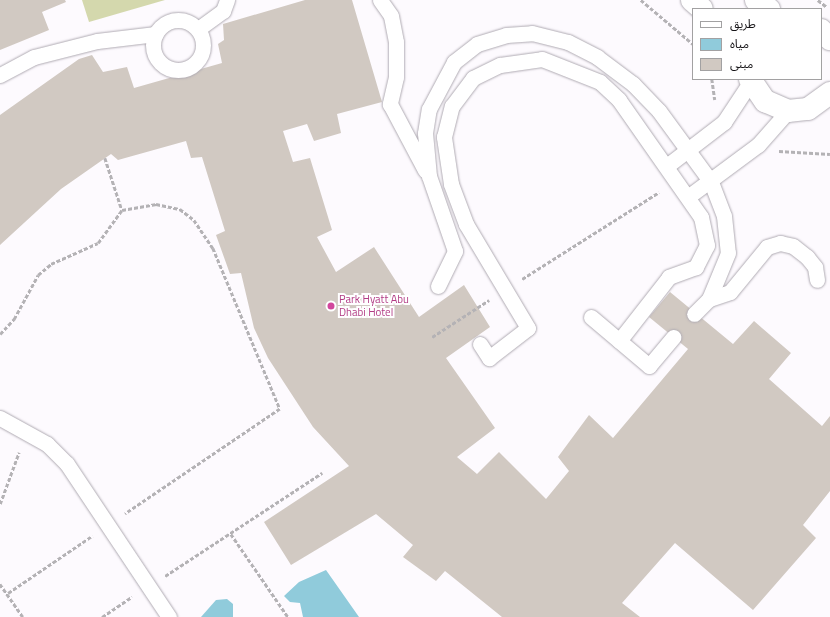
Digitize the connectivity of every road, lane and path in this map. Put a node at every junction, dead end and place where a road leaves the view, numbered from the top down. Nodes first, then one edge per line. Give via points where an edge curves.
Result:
1 (227, 0) edge
2 (380, 0) edge
3 (641, 0) edge
4 (692, 0) edge
5 (756, 0) edge
6 (818, 0) edge
7 (701, 8) edge
8 (768, 8) edge
9 (830, 9) edge
10 (198, 29) junction
11 (822, 31) edge
12 (156, 34) junction
13 (830, 38) edge
14 (692, 43) edge
15 (0, 75) edge
16 (751, 80) edge
17 (830, 93) edge
18 (798, 110) junction
19 (830, 116) edge
20 (687, 151) junction
21 (105, 158) dead end
22 (668, 165) junction
23 (429, 176) junction
24 (678, 180) junction
25 (711, 182) junction
26 (689, 196) junction
27 (122, 210) junction
28 (817, 280) dead end
29 (438, 286) dead end
30 (503, 291) junction
31 (709, 299) junction
32 (694, 314) dead end
33 (591, 317) dead end
34 (0, 334) edge
35 (432, 337) dead end
36 (673, 337) dead end
37 (618, 340) junction
38 (480, 344) dead end
39 (0, 418) edge
40 (26, 430) junction
41 (322, 473) dead end
42 (0, 504) edge
43 (109, 525) junction
44 (231, 534) junction
45 (0, 584) edge
46 (149, 586) junction
47 (8, 593) junction
48 (23, 617) edge
49 (102, 617) edge
50 (169, 617) edge
51 (288, 617) edge

1 - 10 lane via 223,11
2 - 23 lane via 391,16 396,42 396,77 390,104
3 - 14 path
4 - 7 street
5 - 8 street
6 - 9 path
10 - 12 lane via 191,22 170,20
10 - 12 lane via 203,49 195,63 181,70 161,63 153,44
11 - 13 street
12 - 15 lane via 97,41 34,57
16 - 18 street via 765,101
16 - 20 lane via 724,122
17 - 18 street
18 - 19 street
18 - 25 lane
20 - 22 lane
20 - 23 lane via 659,111 633,84 597,57 568,42 532,33 506,35 477,44 454,62 441,82 428,109 425,133
20 - 25 lane
21 - 27 path
22 - 24 lane
22 - 30 lane via 619,100 600,82 576,70 542,59 500,65 473,78 452,106 444,137 453,191 466,224
23 - 29 lane via 454,251
24 - 26 lane
24 - 30 path
25 - 26 lane
25 - 31 lane via 724,216 728,253
26 - 37 lane via 702,216 707,245 696,267 669,277
27 - 34 path via 98,244 51,264 38,275 14,319
27 - 43 path via 156,204 180,210 194,220 213,248 280,409
28 - 31 lane via 815,267 807,257 794,246 780,243 767,247 730,292
30 - 35 path
30 - 38 lane via 528,328 489,358
31 - 32 lane
33 - 37 lane
36 - 37 lane via 649,366
39 - 40 lane
40 - 42 path
40 - 43 lane via 67,464
41 - 44 path
43 - 46 lane
43 - 47 path
44 - 46 path
44 - 51 path
45 - 47 path
46 - 49 path
46 - 50 lane
47 - 48 path

